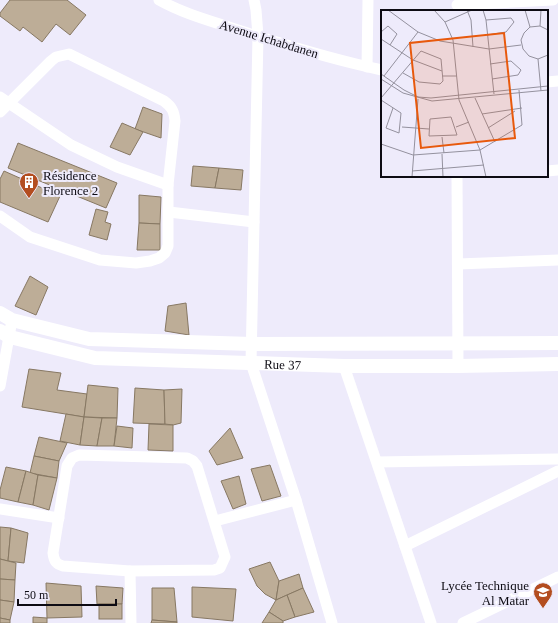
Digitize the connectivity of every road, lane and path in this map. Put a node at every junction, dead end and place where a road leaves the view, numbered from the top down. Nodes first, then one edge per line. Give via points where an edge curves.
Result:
1 (159, 0) edge
2 (254, 0) edge
3 (368, 0) edge
4 (553, 0) edge
5 (457, 5) edge
6 (258, 36) junction
7 (367, 67) junction
8 (381, 70) edge
9 (558, 81) edge
10 (548, 82) edge
11 (4, 100) edge
12 (0, 112) edge
13 (558, 170) edge
14 (548, 171) edge
15 (457, 177) edge
16 (168, 185) junction
17 (169, 212) junction
18 (0, 216) edge
19 (254, 222) junction
20 (558, 260) edge
21 (458, 264) junction
22 (0, 313) edge
23 (12, 320) junction
24 (5, 334) edge
25 (558, 343) edge
26 (252, 344) junction
27 (458, 344) junction
28 (251, 362) junction
29 (558, 364) edge
30 (344, 366) junction
31 (458, 366) junction
32 (0, 386) edge
33 (558, 459) edge
34 (378, 462) junction
35 (558, 471) edge
36 (296, 500) junction
37 (0, 509) edge
38 (59, 518) junction
39 (215, 521) junction
40 (405, 546) junction
41 (130, 571) junction
42 (558, 577) edge
43 (131, 623) edge
44 (332, 623) edge
45 (431, 623) edge
46 (463, 623) edge

1 - 6 street, Avenue Ichabdanen via 177,10
2 - 6 street
3 - 7 street
4 - 5 street
6 - 7 street, Avenue Ichabdanen
6 - 19 street
7 - 8 street, Avenue Ichabdanen
9 - 10 street
11 - 12 street
11 - 16 street via 71,145 117,167
11 - 16 street via 56,57 69,54 164,101 174,112 175,121
13 - 14 street
15 - 21 street
16 - 17 street
17 - 18 street via 168,246 165,253 159,258 136,263 100,260 30,237
17 - 19 street
19 - 26 street
20 - 21 street
21 - 27 street
22 - 23 street, Rue 37
23 - 24 street
23 - 26 street, Rue 37 via 90,339
24 - 28 street, Rue 37 via 95,358
24 - 32 street
25 - 27 street, Rue 37
26 - 27 street, Rue 37
26 - 28 street
27 - 31 street
28 - 30 street, Rue 37
28 - 36 street
29 - 31 street, Rue 37
30 - 31 street, Rue 37
30 - 34 street
33 - 34 street
34 - 40 street
35 - 40 street
36 - 39 street
36 - 44 street
37 - 38 street
38 - 39 street via 67,466 72,458 79,455 187,458 197,466
38 - 41 street via 54,553 57,564
39 - 41 street via 225,558 220,568
40 - 45 street
41 - 43 street
42 - 46 street

